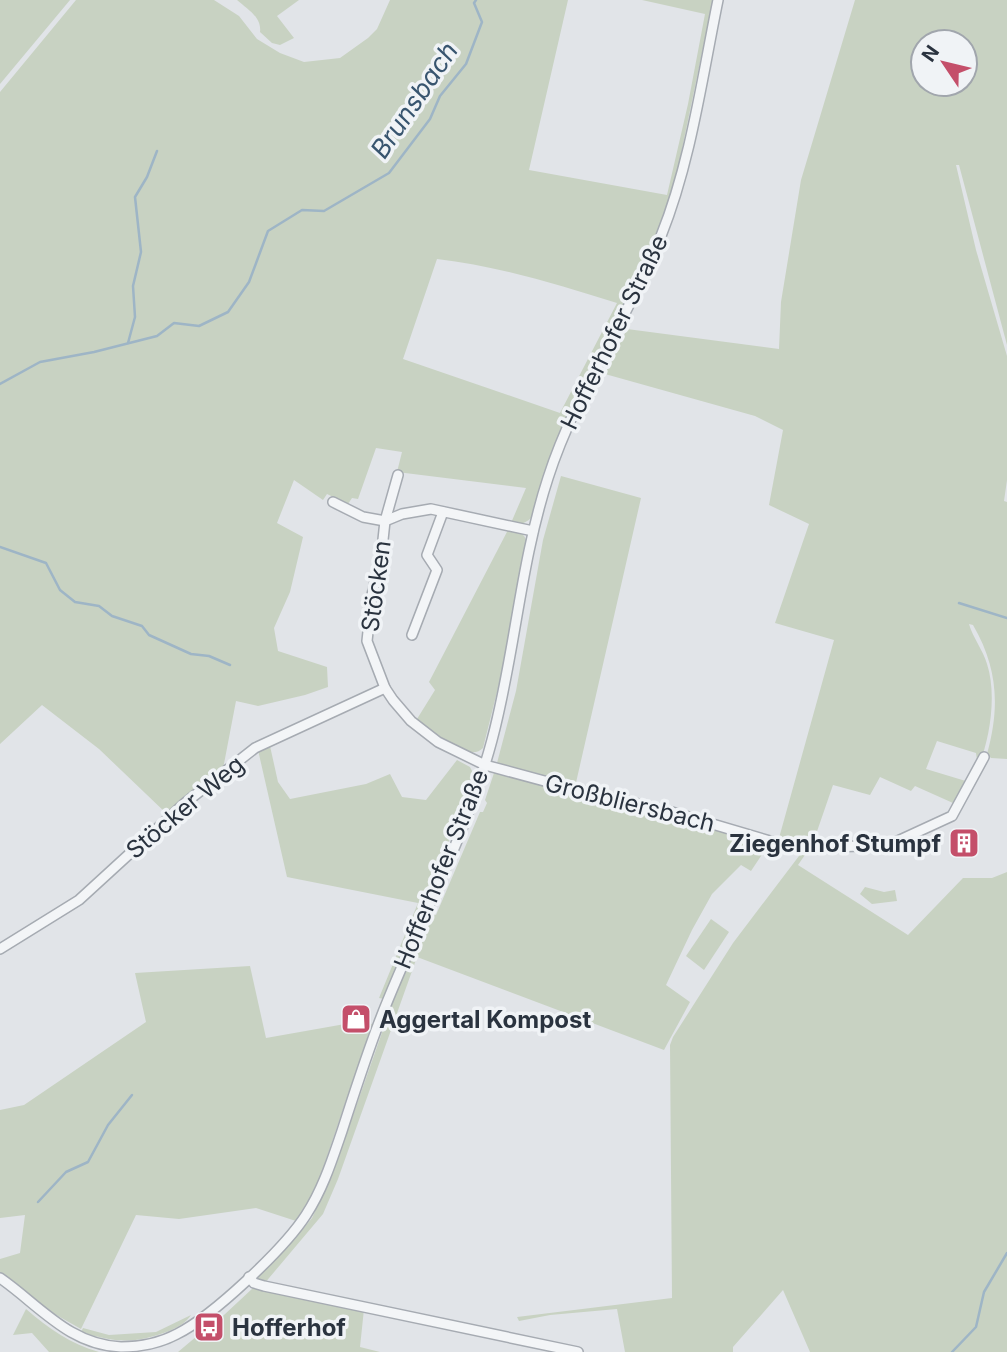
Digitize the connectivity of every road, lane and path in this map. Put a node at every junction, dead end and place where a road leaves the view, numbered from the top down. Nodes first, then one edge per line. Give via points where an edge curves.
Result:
1 (718, 0) edge
2 (398, 475) dead end
3 (333, 502) dead end
4 (443, 512) junction
5 (385, 521) junction
6 (533, 531) junction
7 (412, 635) dead end
8 (385, 688) junction
9 (984, 757) dead end
10 (485, 765) junction
11 (0, 949) edge
12 (249, 1277) junction
13 (0, 1278) edge
14 (157, 1348) edge
15 (578, 1352) edge

1 - 6 street, Hofferhofer Straße via 669,216 570,420
2 - 5 street, Stöcken
3 - 5 street, Stöcken via 363,517
4 - 5 street, Stöcken via 416,511
4 - 6 street, Stöcken
4 - 7 street via 427,555 437,570
5 - 8 street, Stöcken via 367,641
6 - 10 street, Hofferhofer Straße
8 - 10 street, Stöcken via 411,721 438,742
8 - 11 street, Stöcker Weg via 255,748 185,803 79,900
9 - 10 street, Großbliersbach via 951,816 889,845 803,848
10 - 12 street, Hofferhofer Straße via 381,1018 326,1177 296,1230
12 - 14 street, Hofferhofer Straße via 200,1320
12 - 15 street via 264,1286
13 - 14 street, Hofferhofer Straße via 80,1337 119,1347

